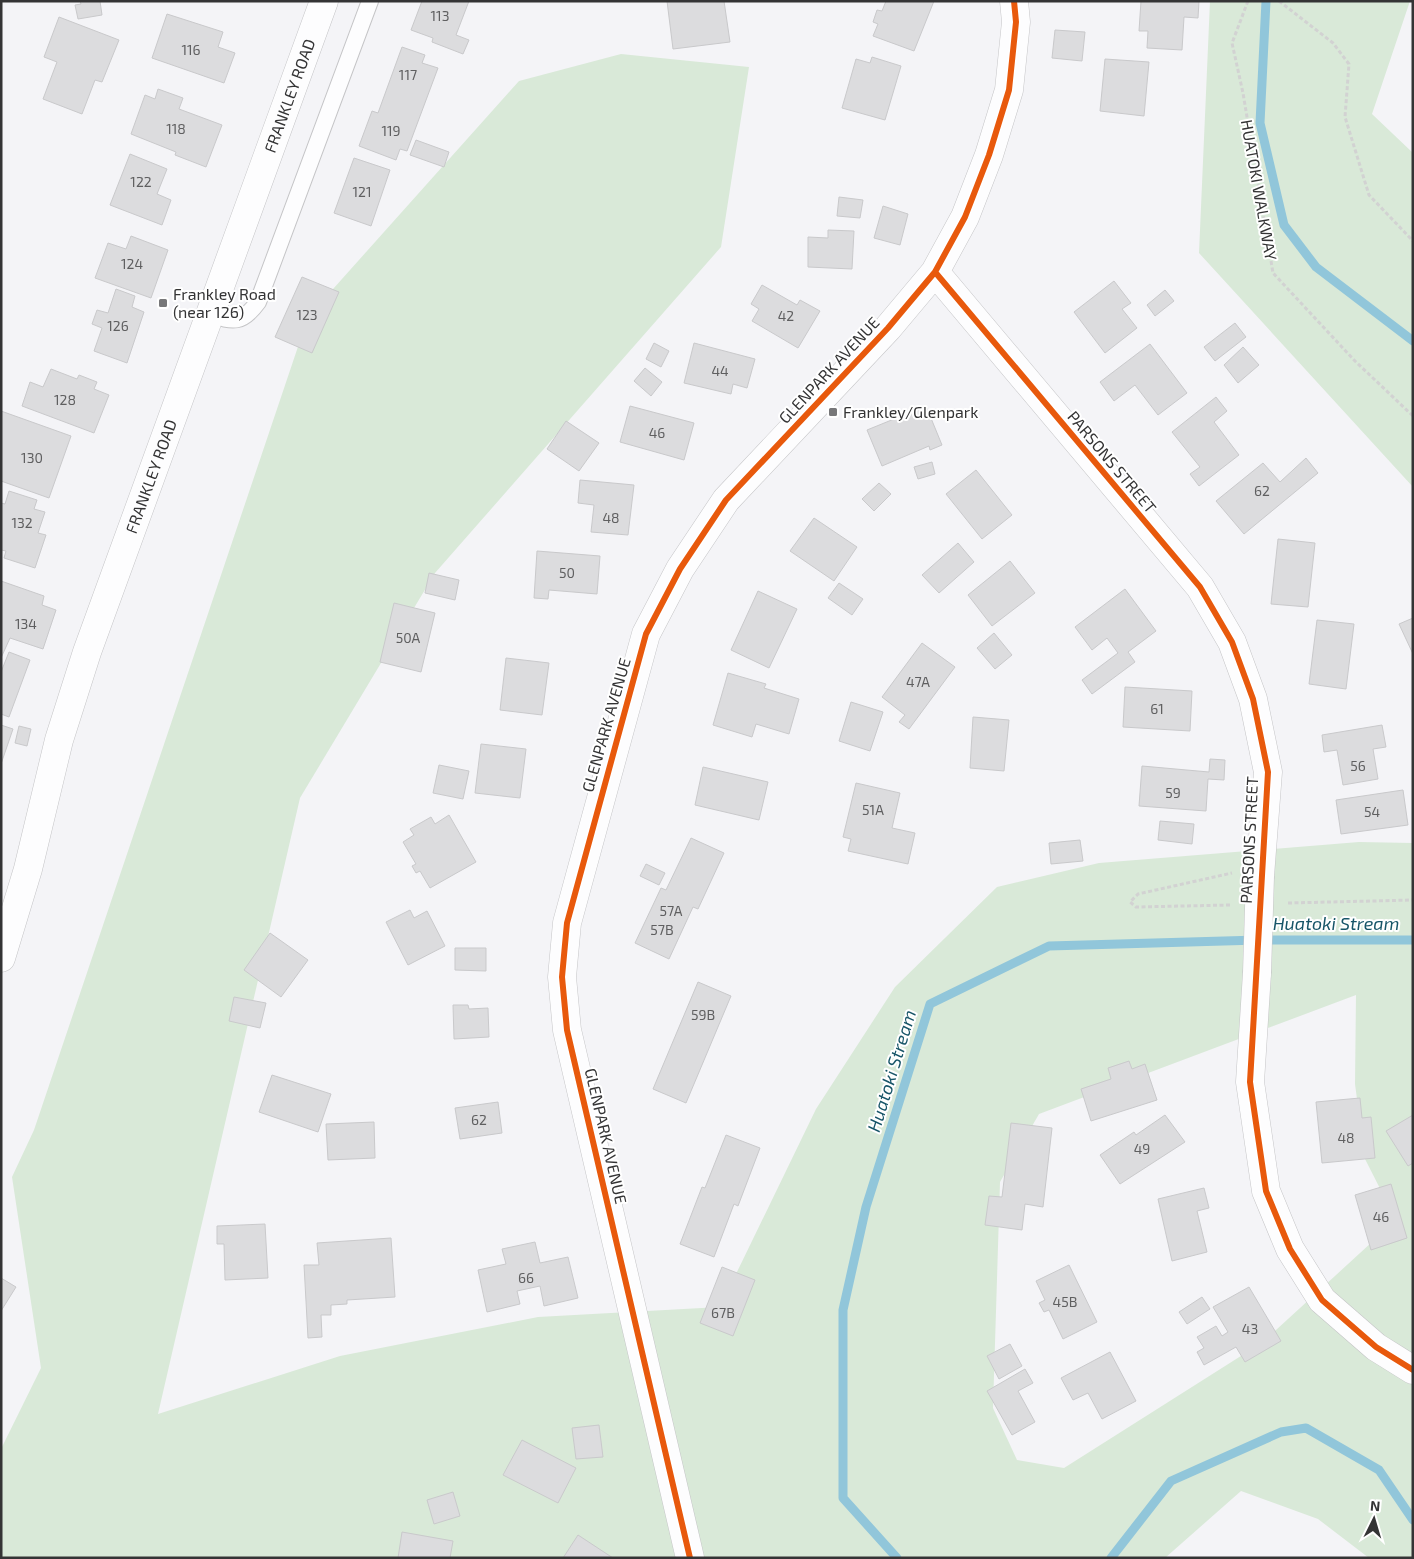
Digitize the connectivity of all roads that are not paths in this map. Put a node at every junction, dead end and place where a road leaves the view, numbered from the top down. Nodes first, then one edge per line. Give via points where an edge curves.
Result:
1 (324, 1) edge
2 (370, 1) edge
3 (1014, 1) edge
4 (935, 272) junction
5 (209, 314) junction
6 (1, 958) edge
7 (1413, 1370) edge
8 (690, 1558) edge

1 - 5 street, FRANKLEY ROAD
2 - 5 lane via 258,302 247,316 231,321
3 - 4 street, GLENPARK AVENUE via 1016,22 1009,90 989,155 965,216
4 - 7 street, PARSONS STREET, bridge via 1200,587 1232,642 1253,698 1268,772 1250,1082 1266,1192 1290,1249 1322,1300 1376,1347
4 - 8 street, GLENPARK AVENUE via 888,328 726,500 680,569 646,634 567,923 562,977 567,1030
5 - 6 street, FRANKLEY ROAD via 84,661 59,740 28,868

